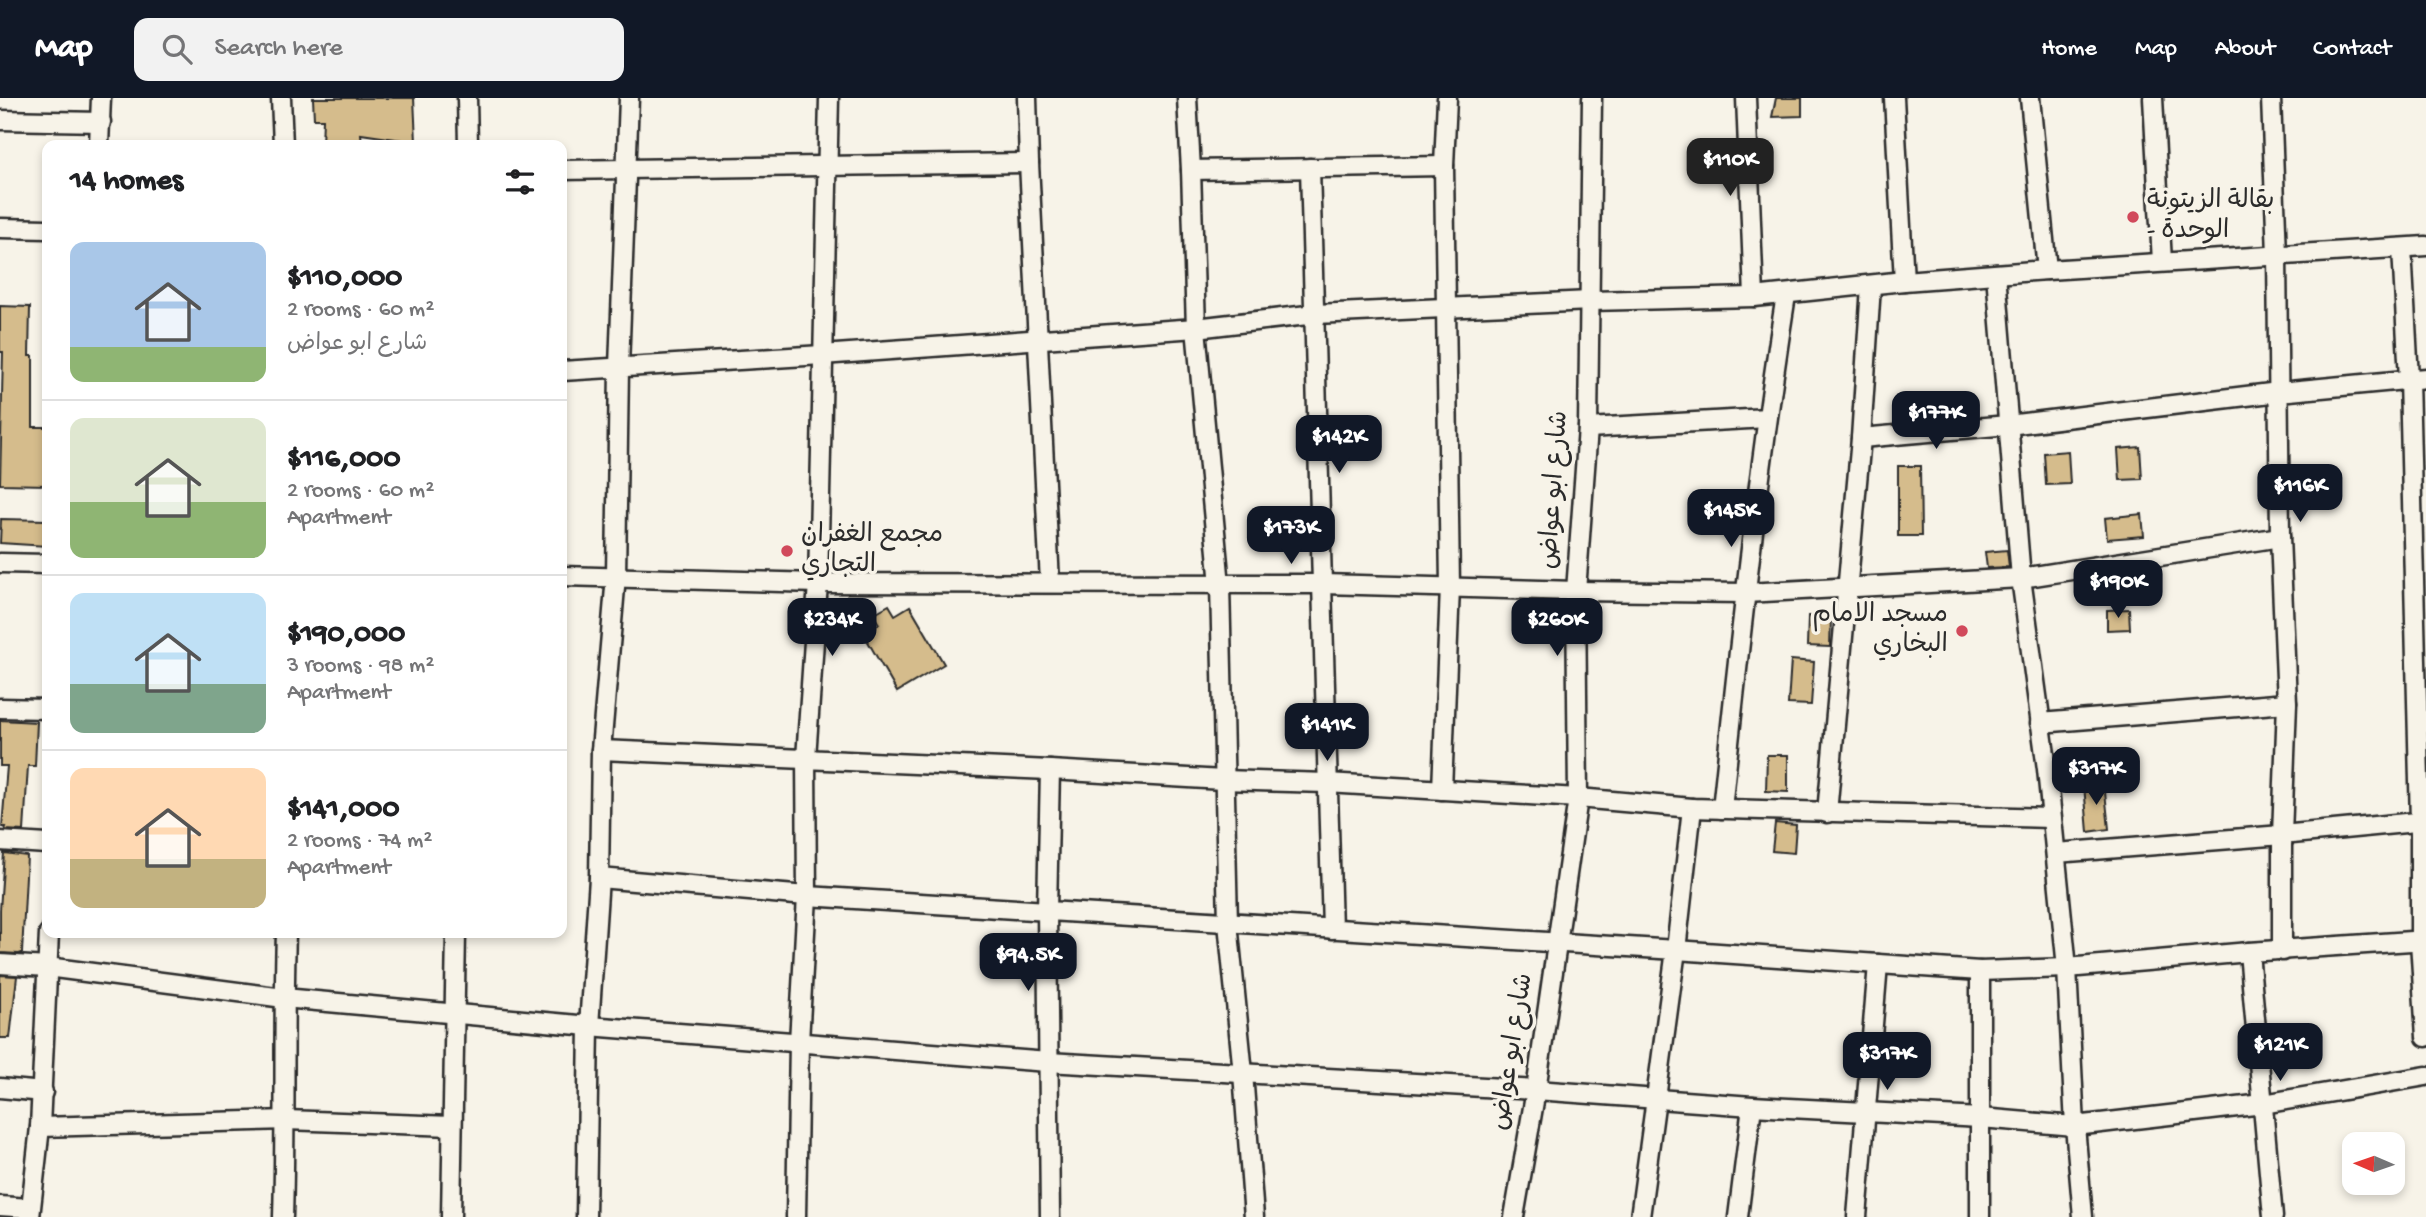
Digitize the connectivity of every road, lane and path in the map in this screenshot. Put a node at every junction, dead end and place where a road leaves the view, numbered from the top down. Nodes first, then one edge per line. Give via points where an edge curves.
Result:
1 (101, 98) edge
2 (281, 98) edge
3 (467, 98) edge
4 (629, 98) edge
5 (829, 98) edge
6 (1027, 98) edge
7 (1186, 98) edge
8 (1447, 98) edge
9 (1592, 98) edge
10 (1746, 98) edge
11 (1894, 98) edge
12 (2029, 98) edge
13 (2153, 98) edge
14 (2271, 98) edge
15 (0, 120) edge
16 (100, 122) junction
17 (99, 140) edge
18 (283, 140) edge
19 (468, 140) edge
20 (1029, 163) junction
21 (1444, 166) junction
22 (827, 167) junction
23 (1310, 168) junction
24 (567, 170) edge
25 (1191, 170) junction
26 (627, 171) junction
27 (0, 228) edge
28 (42, 229) edge
29 (2426, 246) edge
30 (2402, 248) junction
31 (2277, 255) junction
32 (2162, 262) junction
33 (2047, 270) junction
34 (1996, 274) junction
35 (1904, 281) junction
36 (1871, 285) junction
37 (1786, 295) junction
38 (1754, 297) junction
39 (1590, 301) junction
40 (1446, 307) junction
41 (1316, 314) junction
42 (1196, 328) junction
43 (1038, 339) junction
44 (822, 355) junction
45 (619, 367) junction
46 (567, 371) edge
47 (2418, 378) edge
48 (2279, 392) junction
49 (1767, 418) junction
50 (2008, 425) junction
51 (1588, 428) junction
52 (1861, 438) junction
53 (2280, 537) junction
54 (0, 563) edge
55 (42, 564) edge
56 (567, 576) edge
57 (616, 576) junction
58 (2021, 578) junction
59 (818, 583) junction
60 (1051, 583) junction
61 (1323, 584) junction
62 (1220, 585) junction
63 (1450, 587) junction
64 (1849, 588) junction
65 (1576, 591) junction
66 (1745, 593) junction
67 (2421, 688) edge
68 (2287, 703) junction
69 (0, 708) edge
70 (42, 709) edge
71 (2040, 723) junction
72 (601, 750) junction
73 (806, 758) junction
74 (1050, 770) junction
75 (1223, 780) junction
76 (1326, 783) junction
77 (1443, 790) junction
78 (1578, 798) junction
79 (1692, 808) junction
80 (1722, 809) junction
81 (1827, 813) junction
82 (2050, 818) junction
83 (2423, 821) edge
84 (2282, 835) junction
85 (0, 842) edge
86 (42, 844) edge
87 (2056, 853) junction
88 (600, 878) junction
89 (807, 896) junction
90 (1047, 910) junction
91 (1227, 923) junction
92 (1332, 929) junction
93 (49, 938) edge
94 (286, 938) edge
95 (456, 938) edge
96 (2423, 940) edge
97 (1558, 942) junction
98 (1676, 950) junction
99 (2282, 951) junction
100 (2249, 952) junction
101 (0, 964) edge
102 (1878, 964) junction
103 (47, 967) junction
104 (2067, 968) junction
105 (1980, 971) junction
106 (284, 998) junction
107 (453, 1013) junction
108 (589, 1026) junction
109 (2426, 1037) edge
110 (799, 1042) junction
111 (1048, 1062) junction
112 (1243, 1073) junction
113 (2426, 1076) edge
114 (0, 1088) edge
115 (1536, 1090) junction
116 (43, 1092) junction
117 (1658, 1097) junction
118 (2263, 1104) junction
119 (1752, 1106) junction
120 (1866, 1113) junction
121 (1981, 1118) junction
122 (286, 1121) junction
123 (452, 1126) junction
124 (2075, 1126) junction
125 (40, 1127) junction
126 (0, 1206) edge
127 (30, 1212) edge
128 (283, 1217) edge
129 (451, 1217) edge
130 (586, 1217) edge
131 (796, 1217) edge
132 (1050, 1217) edge
133 (1254, 1217) edge
134 (1514, 1217) edge
135 (1640, 1217) edge
136 (1738, 1217) edge
137 (1857, 1217) edge
138 (1980, 1217) edge
139 (2082, 1217) edge
140 (2273, 1217) edge

1 - 16 street
2 - 18 street
3 - 19 street
4 - 26 street
5 - 22 street
6 - 20 street
7 - 25 street
8 - 21 street
9 - 39 street, شارع ابو عواض
10 - 38 street
11 - 35 street
12 - 33 street
13 - 32 street
14 - 31 street
15 - 16 street
16 - 17 street
20 - 22 street
20 - 43 street
21 - 23 street
21 - 40 street
22 - 26 street
22 - 44 street
23 - 25 street
23 - 41 street
24 - 26 street
25 - 42 street
26 - 45 street
27 - 28 street
29 - 30 street
30 - 31 street
30 - 47 street
31 - 32 street
31 - 48 street
32 - 33 street
33 - 34 street
34 - 35 street
34 - 50 street
35 - 36 street
36 - 37 street
36 - 52 street
37 - 38 street
37 - 49 street
38 - 39 street
39 - 40 street
39 - 51 street, شارع ابو عواض
40 - 41 street
40 - 63 street
41 - 42 street
41 - 61 street
42 - 43 street
42 - 62 street
43 - 44 street
43 - 60 street
44 - 45 street
44 - 59 street
45 - 46 street
45 - 57 street
47 - 48 street
47 - 67 street
48 - 50 street
48 - 53 street
49 - 51 street
49 - 66 street
50 - 52 street
50 - 58 street
51 - 65 street, شارع ابو عواض
52 - 64 street
53 - 58 street
53 - 68 street
54 - 55 street
56 - 57 street
57 - 59 street
57 - 72 street
58 - 64 street
58 - 71 street
59 - 60 street
59 - 73 street
60 - 62 street
61 - 62 street
61 - 63 street
61 - 76 street
62 - 75 street
63 - 65 street
63 - 77 street
64 - 66 street
64 - 81 street
65 - 66 street
65 - 78 street, شارع ابو عواض
66 - 80 street
67 - 83 street
68 - 71 street
68 - 84 street
69 - 70 street
71 - 82 street
72 - 73 street
72 - 88 street
73 - 74 street
73 - 89 street
74 - 75 street
74 - 90 street
75 - 76 street
75 - 91 street
76 - 77 street
76 - 92 street
77 - 78 street
78 - 79 street
78 - 97 street, شارع ابو عواض
79 - 80 street
79 - 98 street
80 - 81 street
81 - 82 street
82 - 87 street
83 - 84 street
83 - 96 street
84 - 87 street
84 - 99 street
85 - 86 street
87 - 104 street
88 - 89 street
88 - 108 street
89 - 90 street
89 - 110 street
90 - 91 street
90 - 111 street
91 - 92 street
91 - 112 street
92 - 97 street
93 - 103 street
94 - 106 street
95 - 107 street
96 - 99 street
96 - 109 street
97 - 98 street
97 - 115 street, شارع ابو عواض
98 - 102 street
98 - 117 street
99 - 100 street
100 - 104 street
100 - 118 street
101 - 103 street
102 - 105 street
102 - 120 street
103 - 106 street
103 - 116 street
104 - 105 street
104 - 124 street
105 - 121 street
106 - 107 street
106 - 122 street
107 - 108 street
107 - 123 street
108 - 110 street
108 - 130 street
110 - 111 street
110 - 131 street
111 - 112 street
111 - 132 street
112 - 115 street
112 - 133 street
113 - 118 street
114 - 116 street
115 - 117 street
115 - 134 street, شارع ابو عواض
116 - 125 street
117 - 119 street
117 - 135 street
118 - 124 street
118 - 140 street
119 - 120 street
119 - 136 street
120 - 121 street
120 - 137 street
121 - 124 street
121 - 138 street
122 - 123 street
122 - 125 street
122 - 128 street
123 - 129 street
124 - 139 street
125 - 127 street
126 - 127 street

